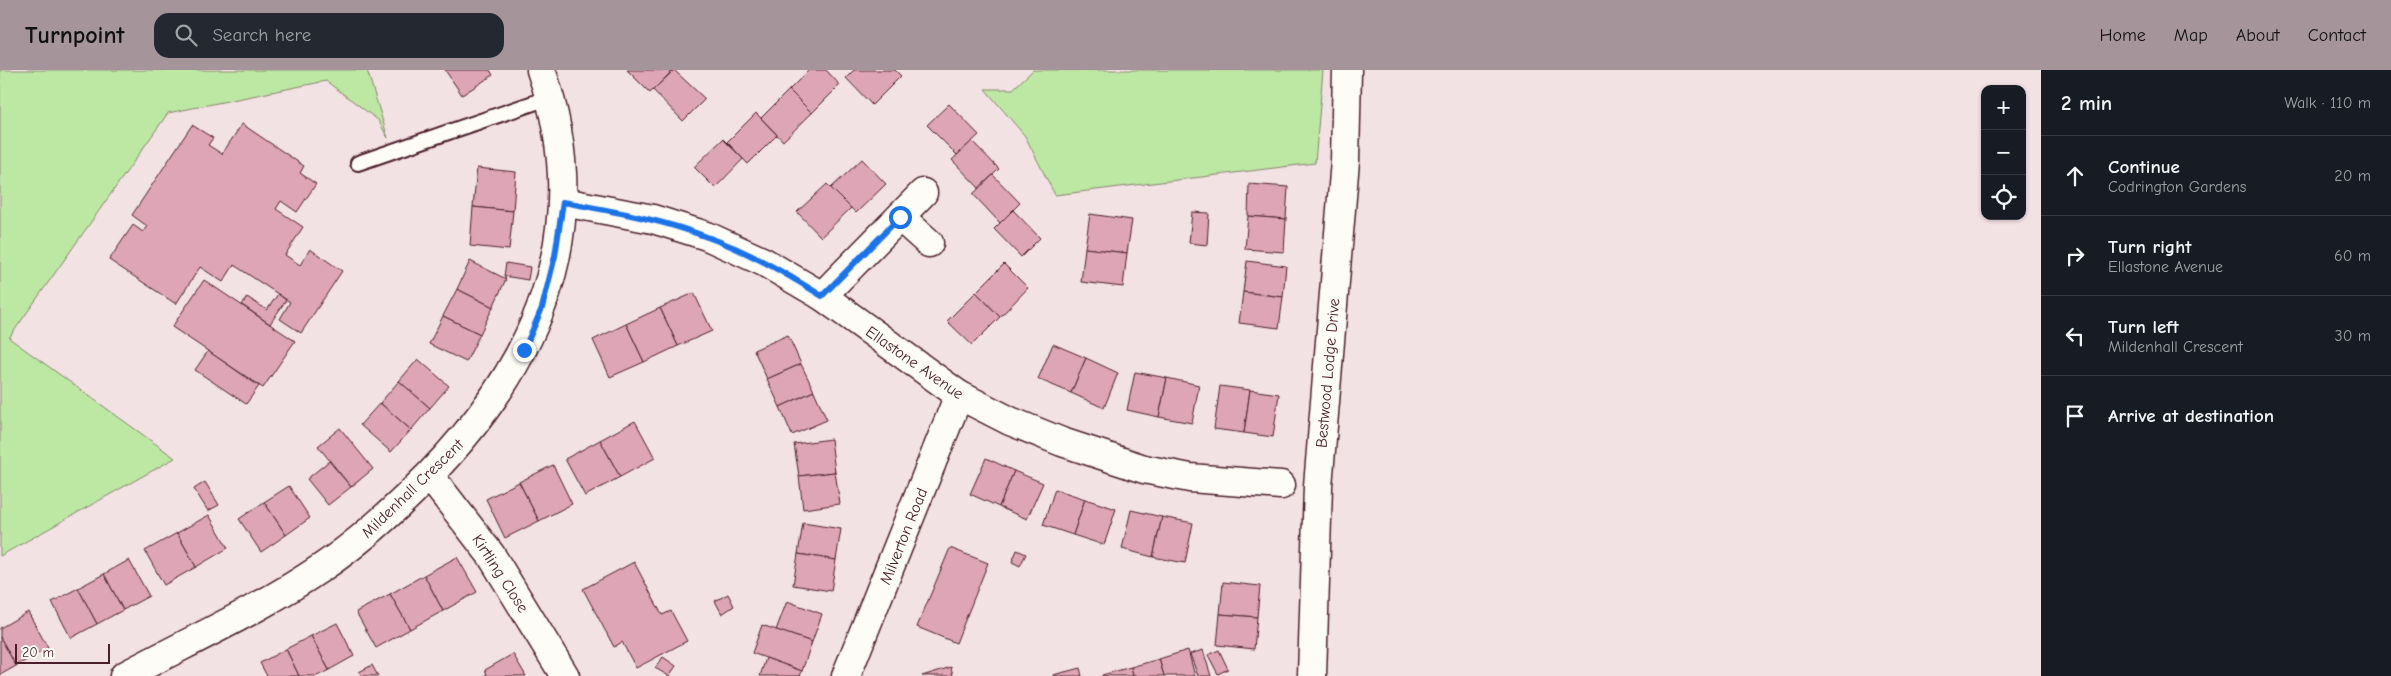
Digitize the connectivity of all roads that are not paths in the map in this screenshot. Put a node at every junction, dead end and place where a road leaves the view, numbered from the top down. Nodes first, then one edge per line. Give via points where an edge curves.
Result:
1 (541, 70) edge
2 (1346, 70) edge
3 (551, 97) junction
4 (358, 163) dead end
5 (923, 193) dead end
6 (563, 202) junction
7 (900, 217) junction
8 (928, 243) dead end
9 (822, 296) junction
10 (959, 395) junction
11 (430, 476) junction
12 (1281, 485) dead end
13 (124, 676) edge
14 (565, 676) edge
15 (846, 676) edge
16 (1312, 676) edge

1 - 3 street, Mildenhall Crescent
2 - 16 street, Bestwood Lodge Drive via 1345,161 1318,486
3 - 4 lane
3 - 6 street, Mildenhall Crescent via 561,146
5 - 7 street
6 - 9 street, Ellastone Avenue via 653,219 707,236 764,262
6 - 11 street, Mildenhall Crescent via 555,256 542,308 524,350 495,398
7 - 8 street
7 - 9 street
9 - 10 street, Ellastone Avenue
10 - 12 street, Ellastone Avenue via 1062,442 1144,469 1190,478
10 - 15 street, Milverton Road
11 - 13 street, Mildenhall Crescent via 360,539 322,568 279,595
11 - 14 street, Kirtling Close via 492,555

